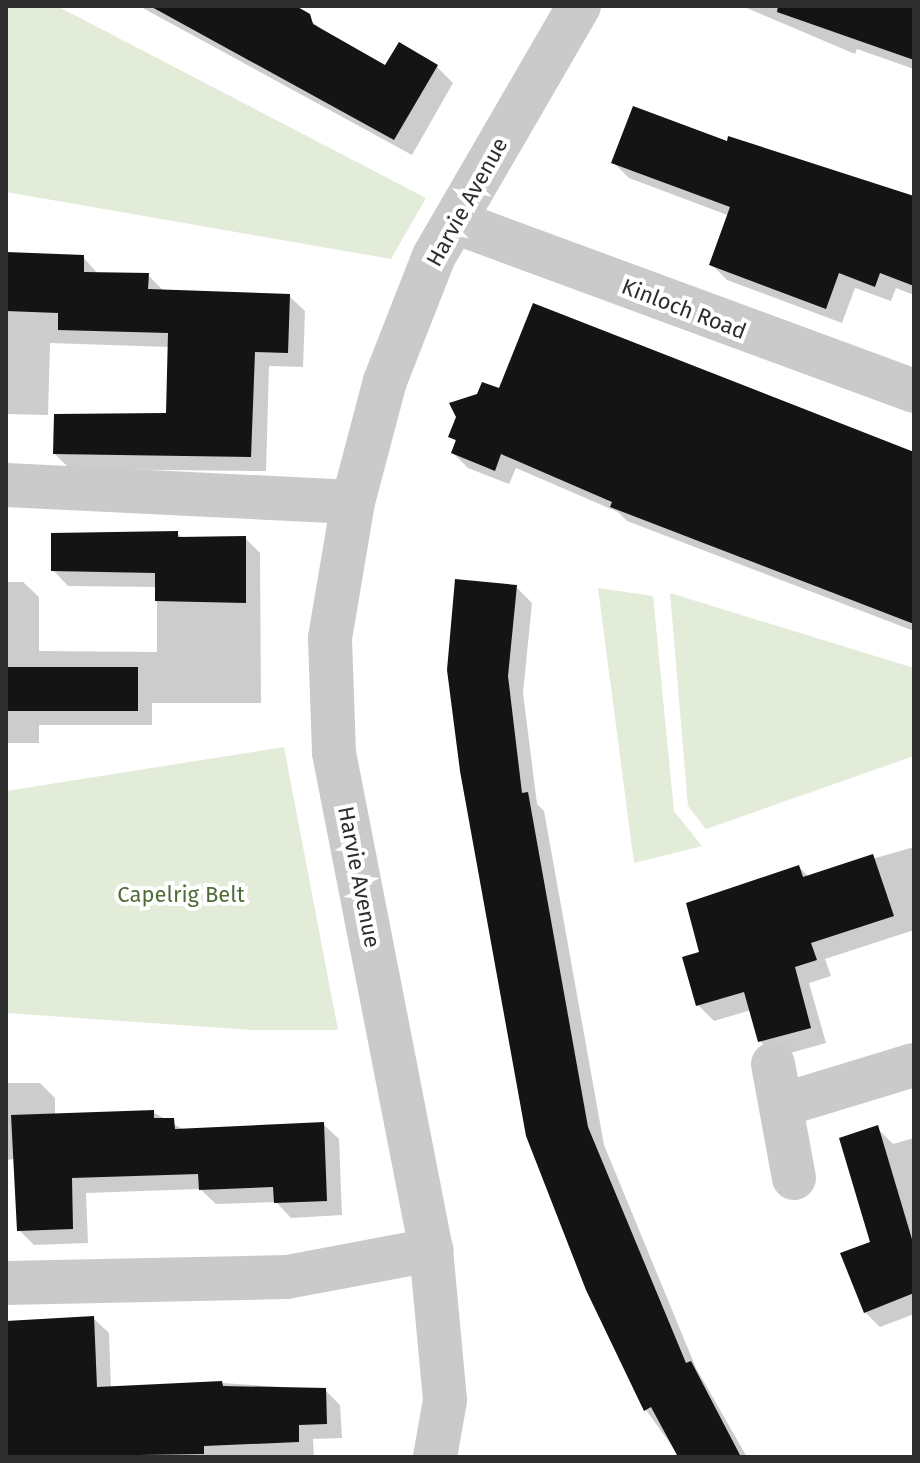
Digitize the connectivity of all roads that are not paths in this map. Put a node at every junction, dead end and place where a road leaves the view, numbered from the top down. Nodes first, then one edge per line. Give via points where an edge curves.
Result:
1 (579, 6) edge
2 (455, 222) junction
3 (914, 391) edge
4 (6, 485) edge
5 (353, 502) junction
6 (914, 1065) edge
7 (794, 1178) dead end
8 (431, 1250) junction
9 (6, 1283) edge
10 (435, 1457) edge

1 - 2 street, Harvie Avenue
2 - 3 street, Kinloch Road
2 - 5 street, Harvie Avenue via 434,256 385,381
4 - 5 street
5 - 8 street, Harvie Avenue via 330,638 334,753
6 - 7 street via 778,1084
8 - 9 street via 287,1277
8 - 10 street, Harvie Avenue via 445,1400

